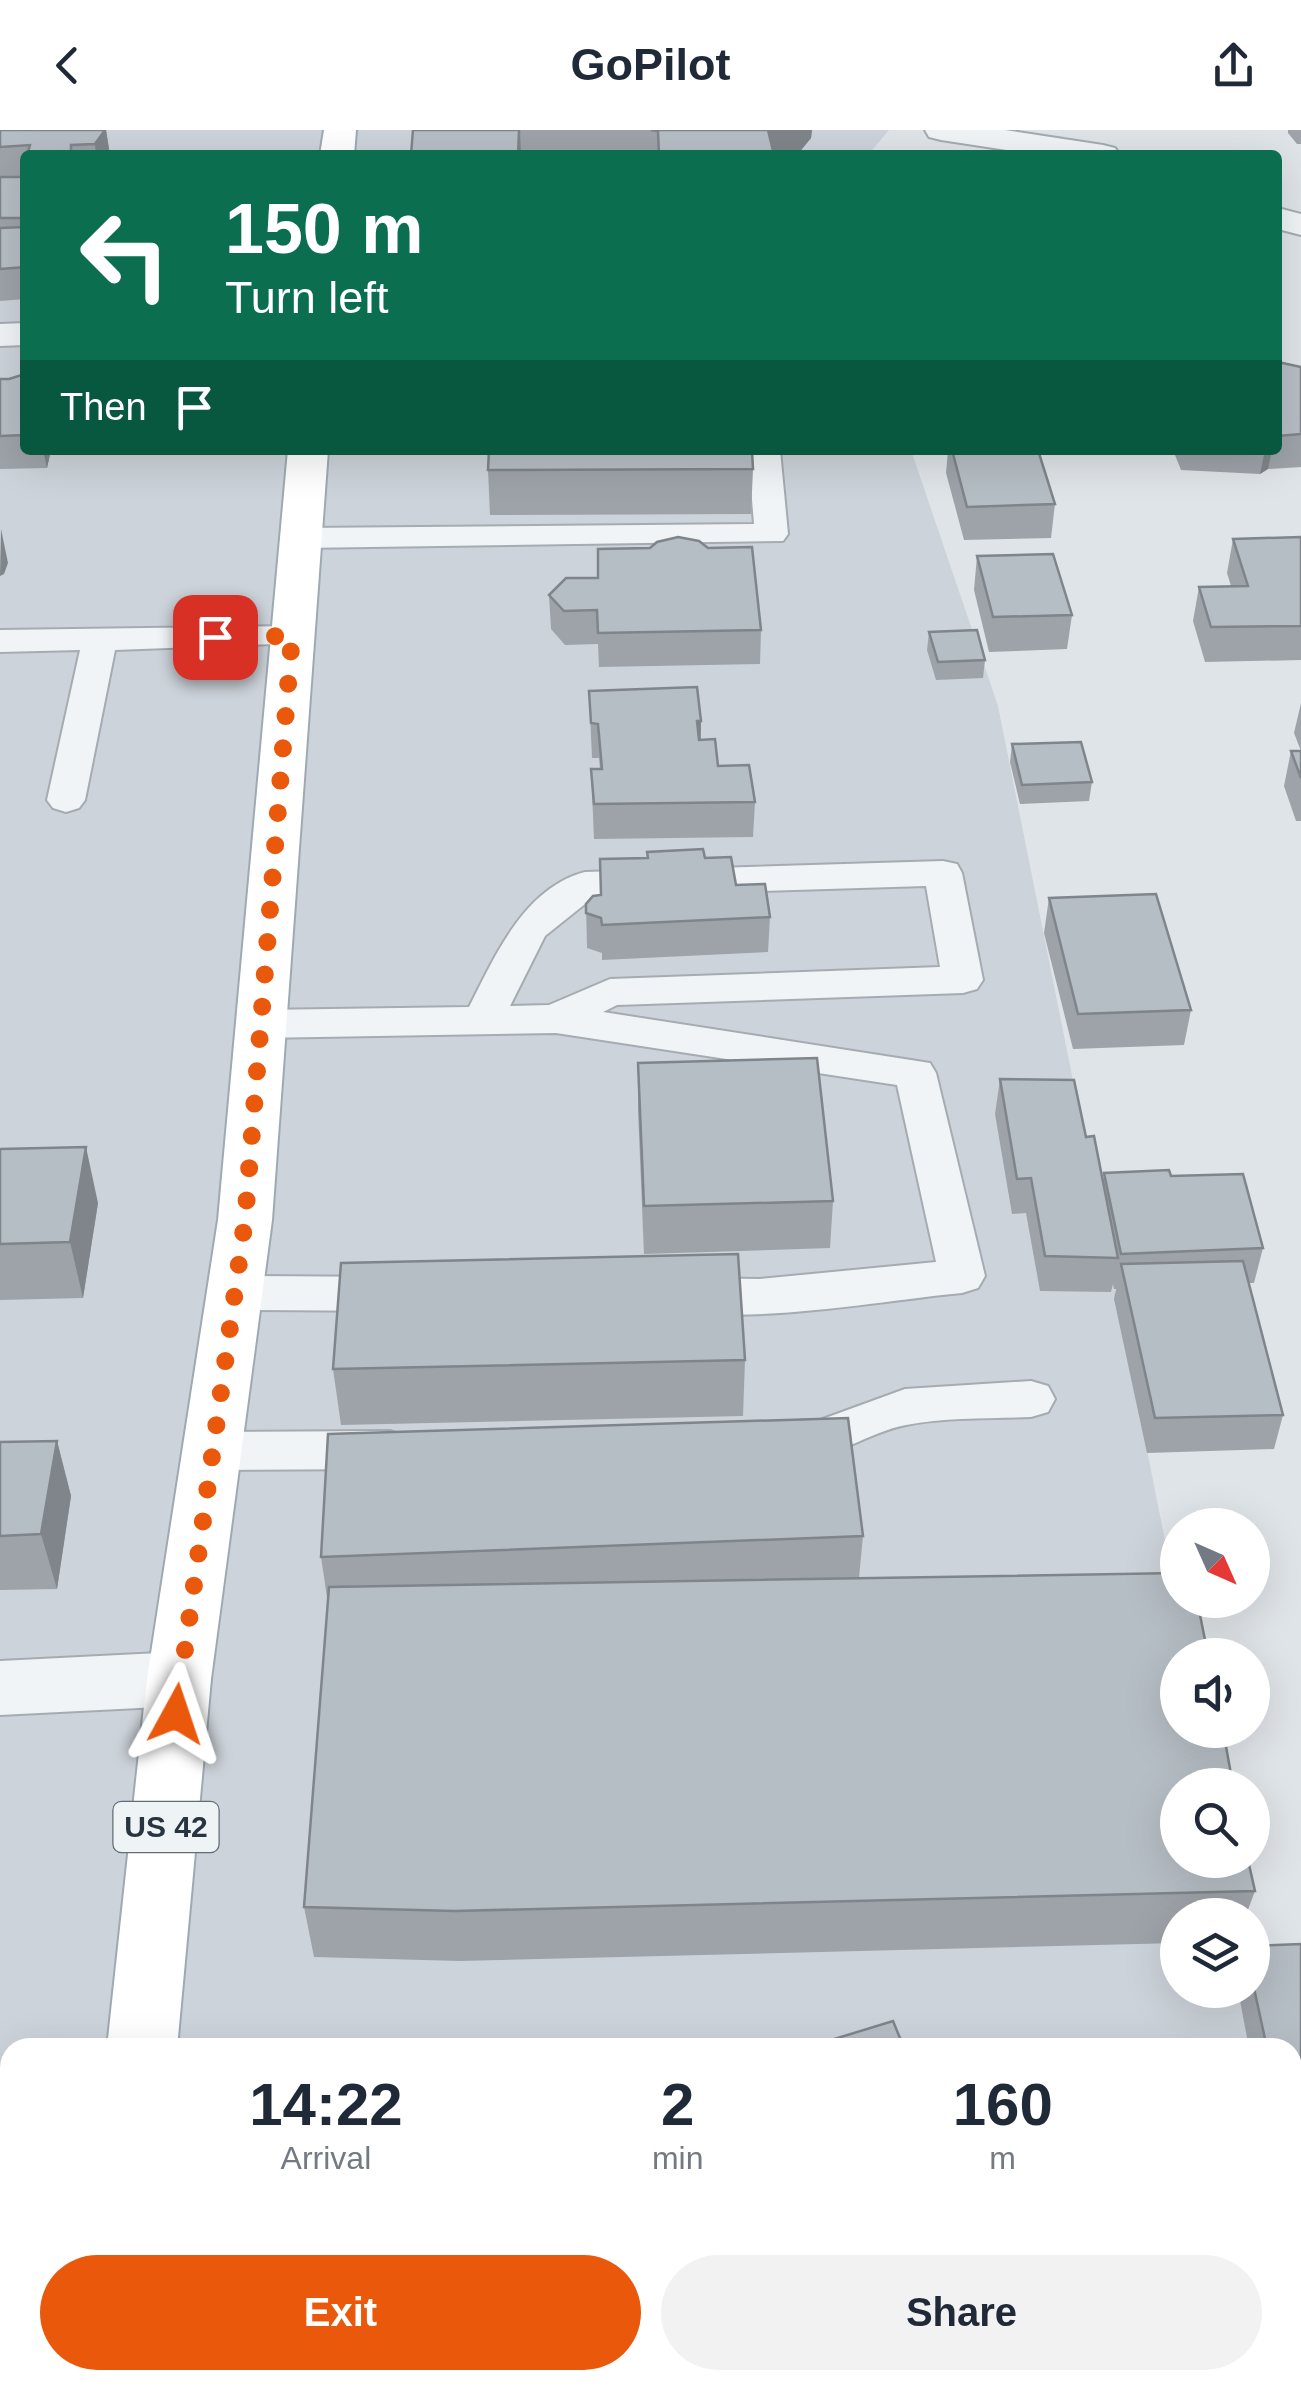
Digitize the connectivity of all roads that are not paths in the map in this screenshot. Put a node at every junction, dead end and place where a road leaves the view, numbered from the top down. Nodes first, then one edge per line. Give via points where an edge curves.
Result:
1 (941, 130) edge
2 (1070, 150) edge
3 (308, 455) edge
4 (764, 455) edge
5 (302, 538) junction
6 (292, 636) junction
7 (100, 639) junction
8 (0, 641) edge
9 (66, 800) dead end
10 (556, 1018) junction
11 (483, 1019) junction
12 (260, 1024) junction
13 (234, 1292) junction
14 (446, 1294) edge
15 (642, 1295) edge
16 (1031, 1399) dead end
17 (736, 1443) edge
18 (439, 1449) edge
19 (212, 1451) junction
20 (178, 1679) junction
21 (0, 1688) edge
22 (143, 2038) edge

1 - 2 street
3 - 5 main road, US 42
4 - 5 lane via 771,534
5 - 6 main road, US 42
6 - 7 lane
6 - 12 main road, US 42
7 - 8 lane
7 - 9 lane
10 - 11 lane
10 - 11 lane via 610,992 963,980 943,873 585,884 529,928
10 - 15 lane via 914,1073 962,1276 760,1296
11 - 12 lane
12 - 13 main road, US 42
13 - 14 lane
13 - 19 main road, US 42
16 - 17 lane via 893,1409 812,1442
18 - 19 lane
19 - 20 main road, US 42
20 - 21 street
20 - 22 main road, US 42

